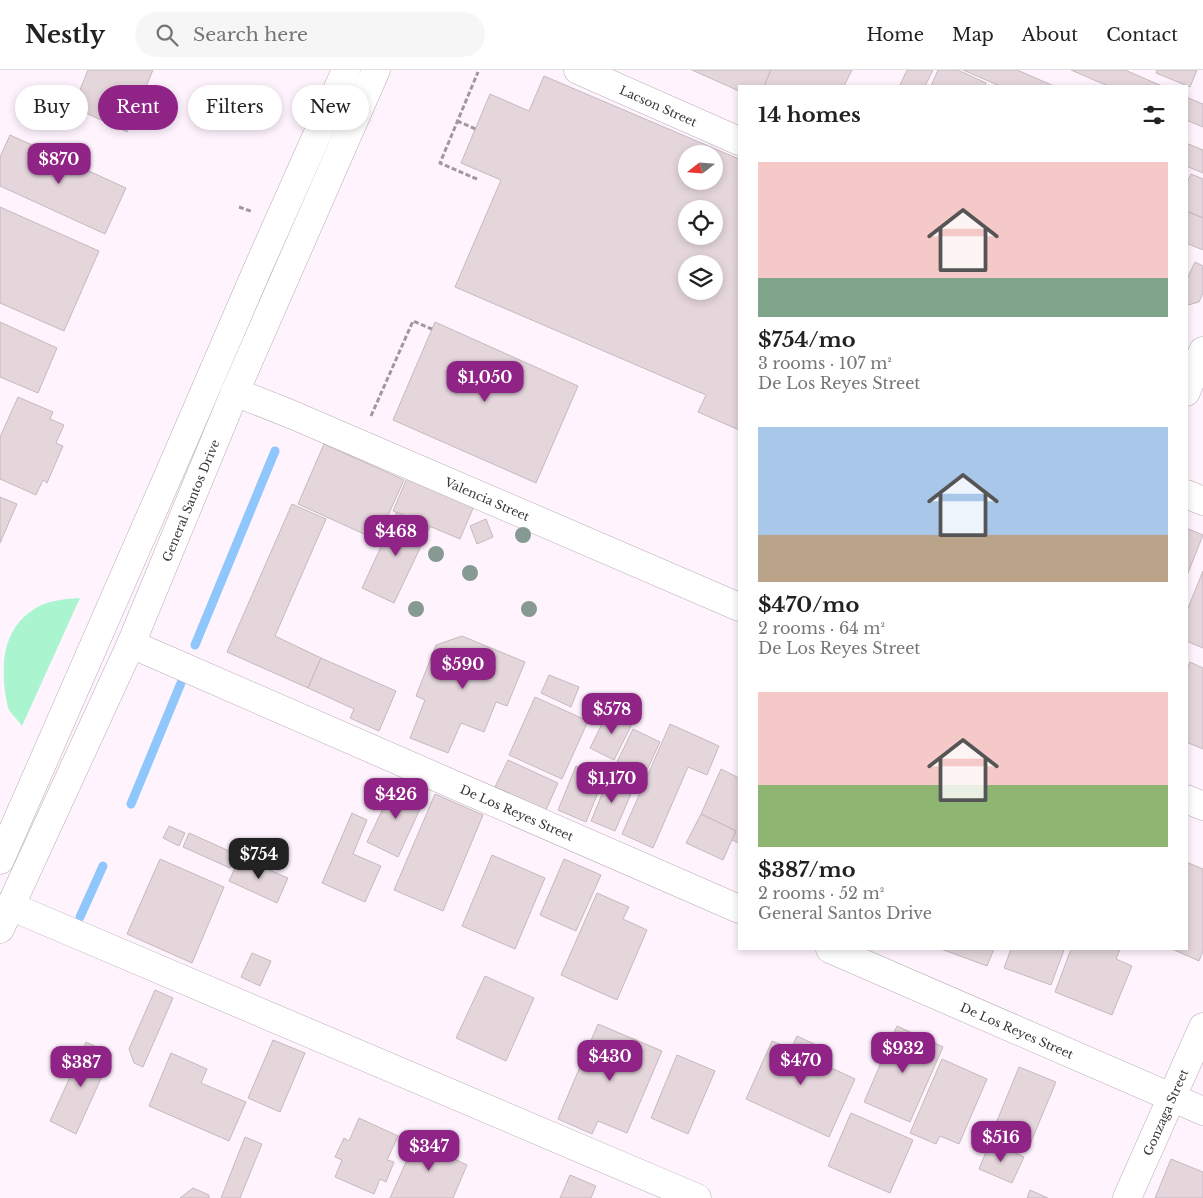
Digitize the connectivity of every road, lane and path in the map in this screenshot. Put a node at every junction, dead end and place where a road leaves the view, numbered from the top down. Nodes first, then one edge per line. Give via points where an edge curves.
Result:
1 (346, 70) edge
2 (376, 70) edge
3 (578, 70) edge
4 (478, 72) dead end
5 (457, 121) junction
6 (476, 129) dead end
7 (738, 142) edge
8 (477, 179) dead end
9 (432, 329) dead end
10 (1188, 341) edge
11 (1203, 349) edge
12 (1188, 387) edge
13 (235, 392) junction
14 (371, 416) dead end
15 (1188, 495) edge
16 (1203, 501) edge
17 (738, 607) edge
18 (131, 644) junction
19 (1188, 800) edge
20 (1203, 806) edge
21 (0, 860) edge
22 (738, 909) edge
23 (5, 918) edge
24 (832, 950) edge
25 (1203, 1027) edge
26 (1172, 1098) junction
27 (1203, 1111) edge
28 (697, 1198) edge
29 (1127, 1198) edge

1 - 21 main road
2 - 13 main road, General Santos Drive
3 - 7 main road, Lacson Street
4 - 5 path
5 - 6 path
5 - 8 path via 440,163
9 - 14 path via 412,321
10 - 11 main road
11 - 12 main road
13 - 17 main road, Valencia Street
13 - 18 main road, General Santos Drive
15 - 16 main road
18 - 22 main road, De Los Reyes Street
18 - 23 main road, General Santos Drive
19 - 20 main road
23 - 28 main road
24 - 26 main road, De Los Reyes Street
25 - 26 main road, Gonzaga Street
26 - 27 main road, De Los Reyes Street
26 - 29 main road, Gonzaga Street

